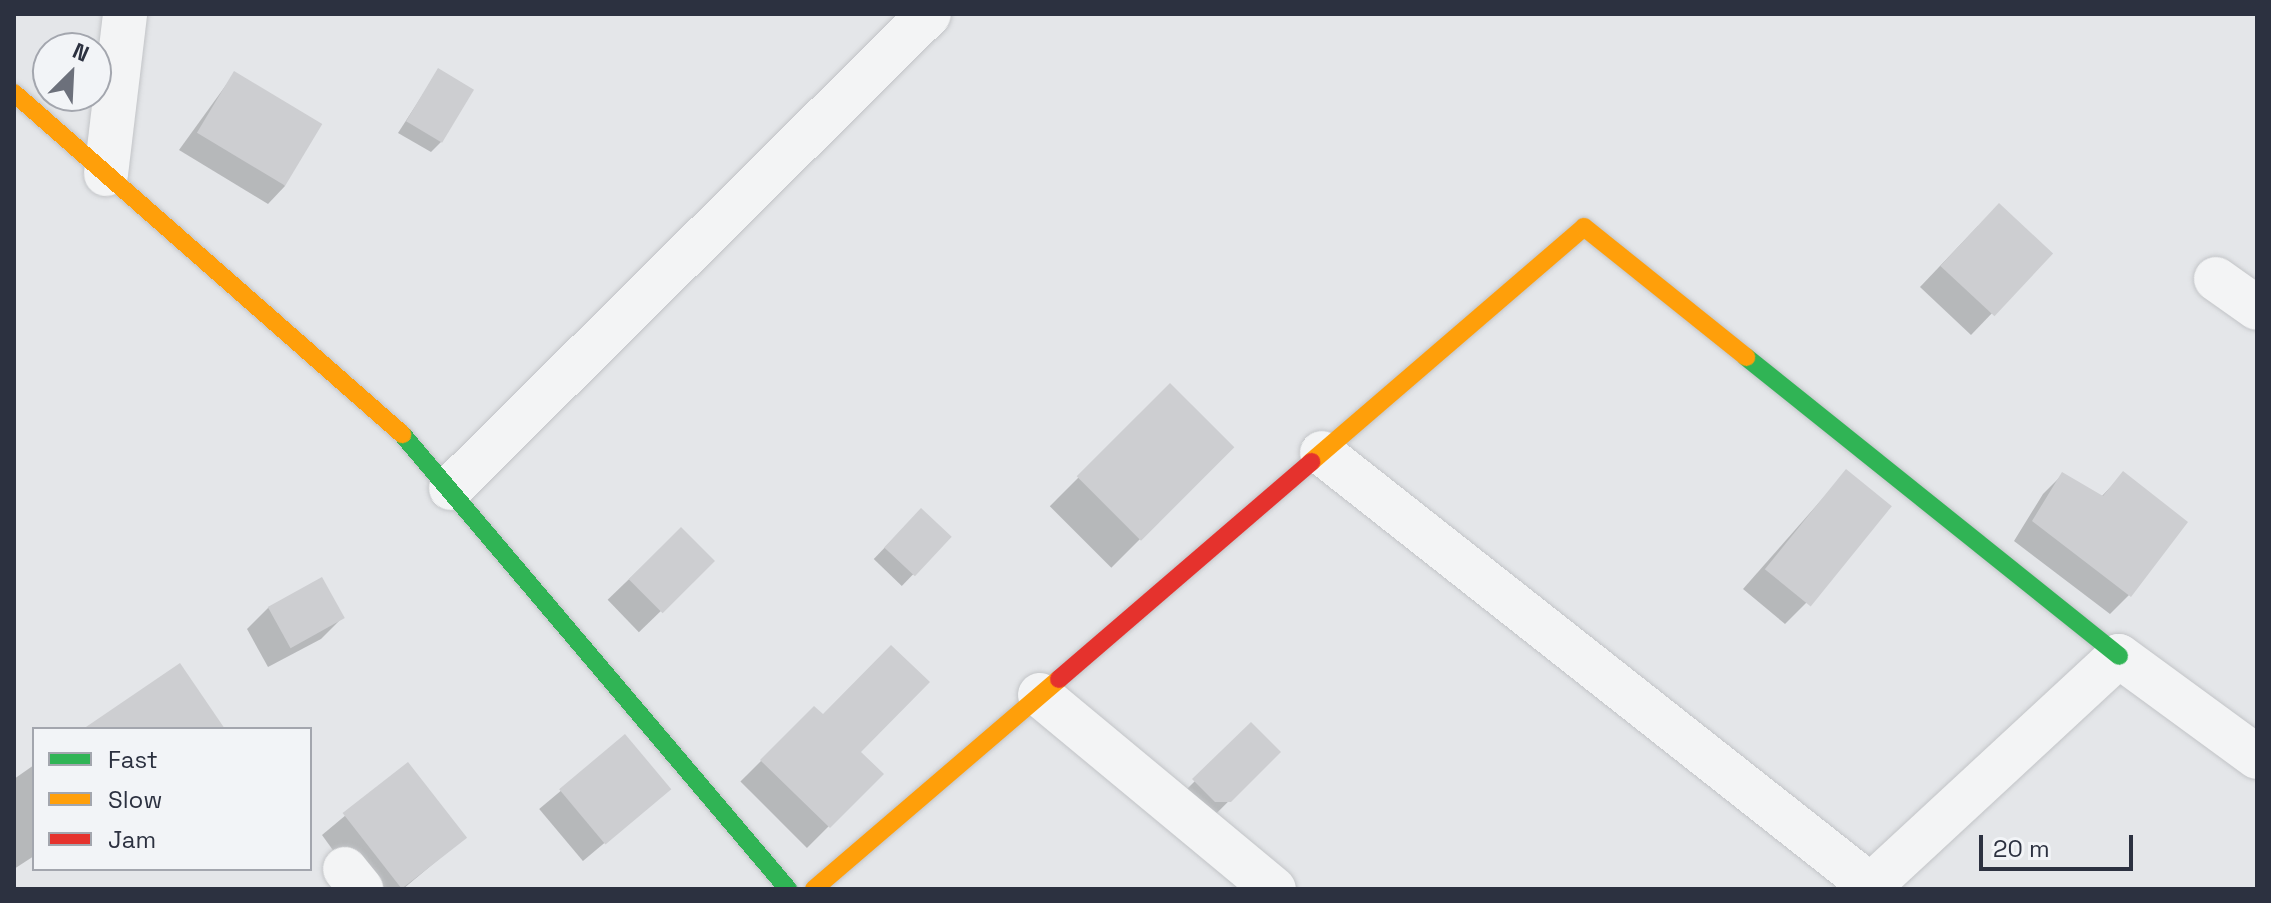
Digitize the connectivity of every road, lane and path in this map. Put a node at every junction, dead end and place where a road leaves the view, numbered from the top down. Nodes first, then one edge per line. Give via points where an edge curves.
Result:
1 (125, 14) edge
2 (929, 14) edge
3 (14, 93) edge
4 (106, 174) junction
5 (2216, 279) dead end
6 (2257, 308) edge
7 (1322, 453) junction
8 (451, 488) junction
9 (2119, 656) junction
10 (1040, 695) junction
11 (2257, 757) edge
12 (1871, 888) edge
13 (788, 889) edge
14 (814, 889) edge
15 (1274, 889) edge

1 - 4 street
2 - 8 street
3 - 4 street
4 - 8 street via 418,448
5 - 6 street
7 - 9 street via 1584,227
7 - 10 street
7 - 12 street
8 - 13 street
9 - 11 street
9 - 12 street
10 - 14 street
10 - 15 street

